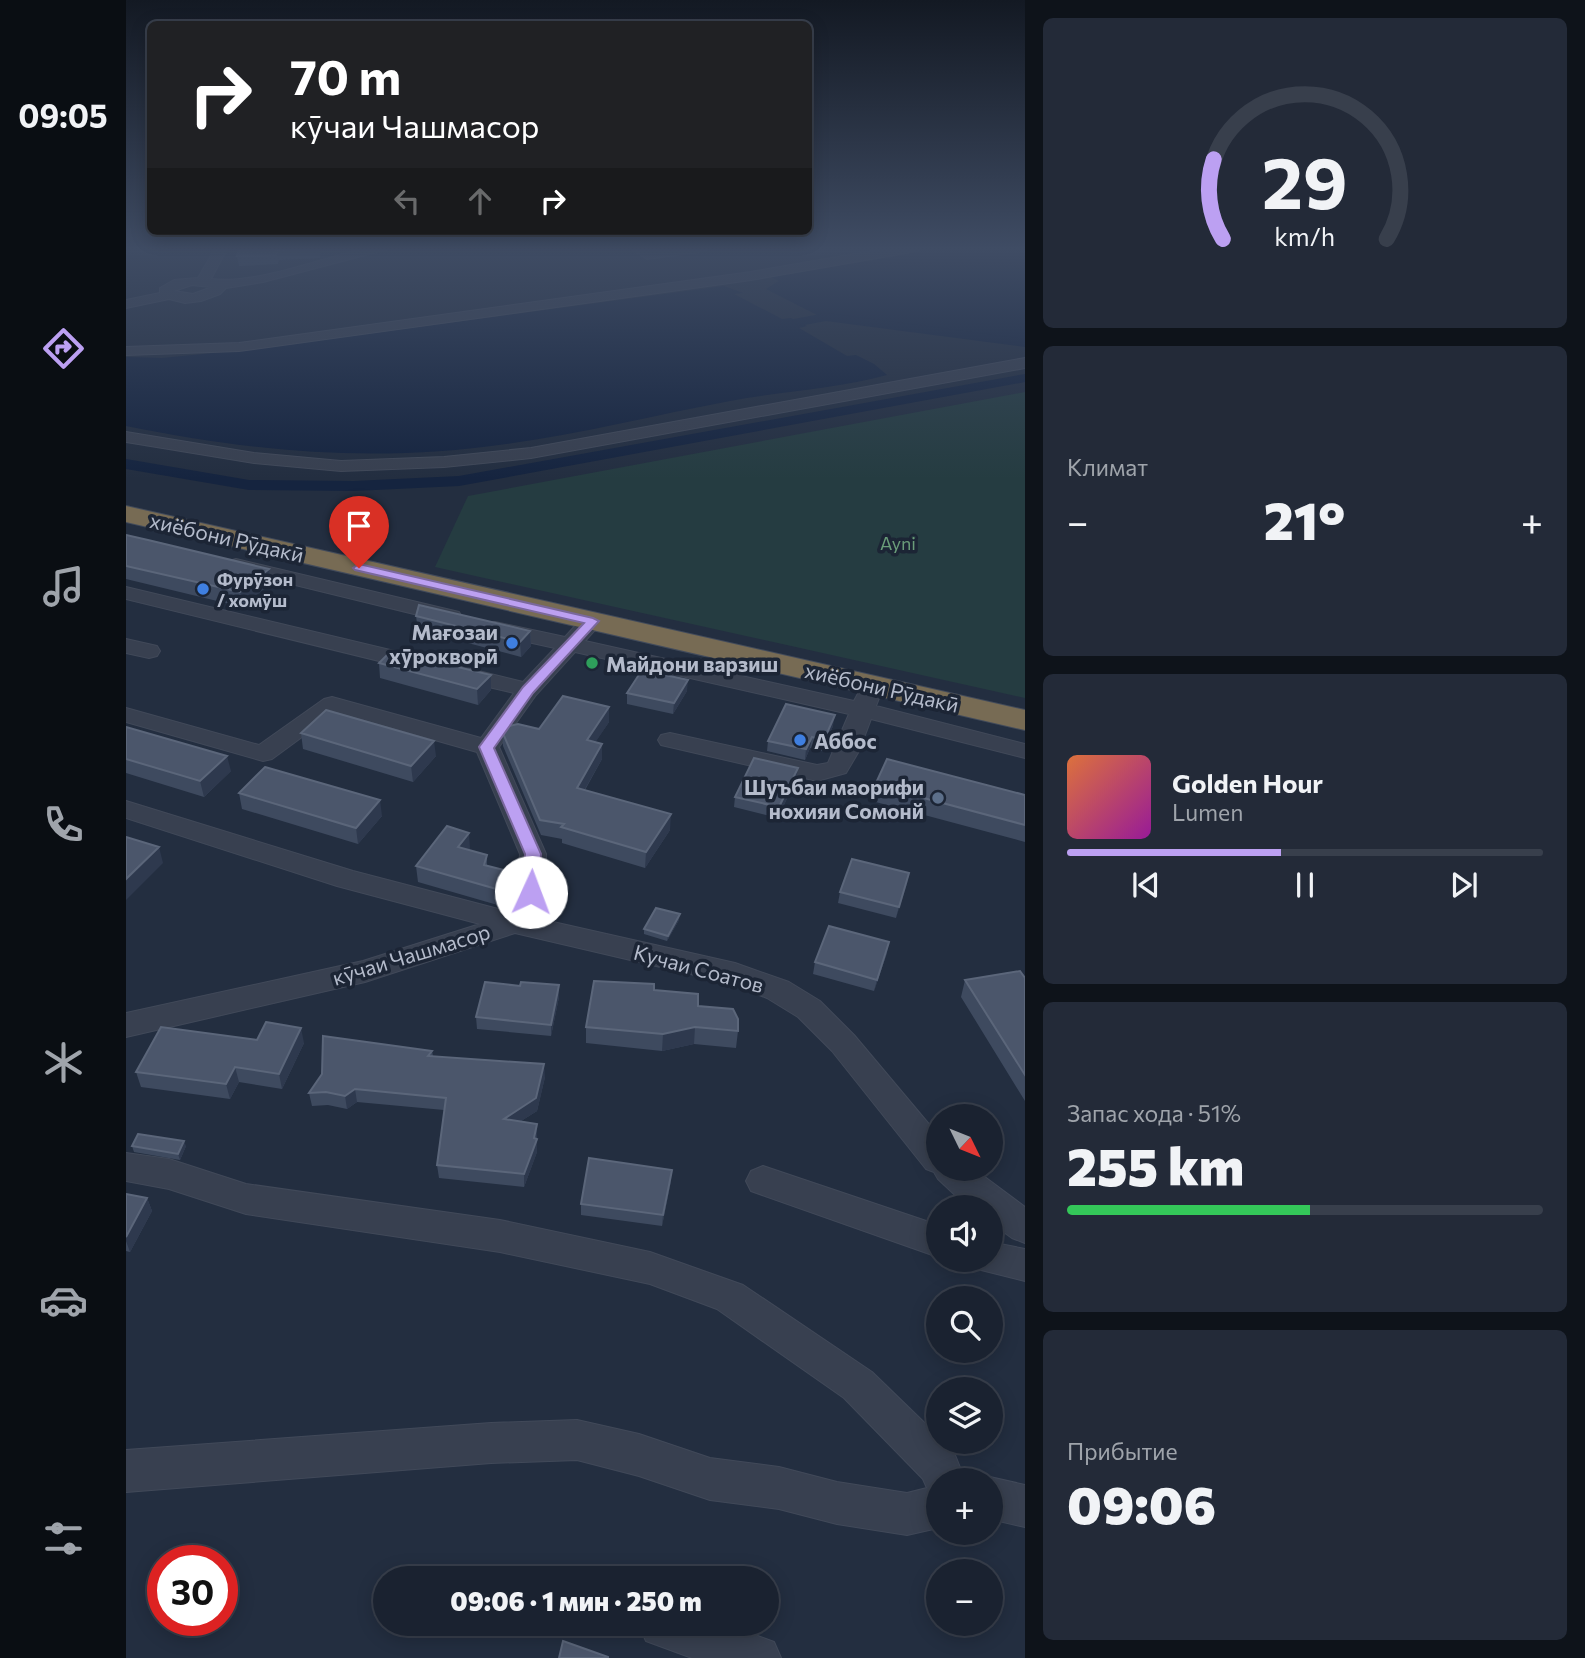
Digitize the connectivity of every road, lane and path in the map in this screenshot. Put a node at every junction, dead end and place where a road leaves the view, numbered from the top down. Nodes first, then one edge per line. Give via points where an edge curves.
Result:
1 (401, 324) edge
2 (126, 351) edge
3 (1025, 363) edge
4 (126, 437) edge
5 (126, 514) edge
6 (220, 561) edge
7 (126, 593) edge
8 (593, 621) junction
9 (126, 646) edge
10 (571, 646) junction
11 (149, 651) dead end
12 (528, 690) junction
13 (868, 698) junction
14 (126, 715) edge
15 (1025, 720) edge
16 (670, 740) dead end
17 (487, 747) junction
18 (1025, 751) edge
19 (126, 809) edge
20 (514, 923) junction
21 (126, 1025) edge
22 (926, 1143) edge
23 (126, 1167) edge
24 (763, 1181) dead end
25 (963, 1181) edge
26 (1025, 1227) edge
27 (926, 1237) edge
28 (1003, 1261) edge
29 (1025, 1265) edge
30 (939, 1468) edge
31 (126, 1471) edge
32 (1003, 1501) edge
33 (1025, 1506) edge
34 (926, 1510) edge
35 (694, 1636) edge
36 (758, 1658) edge

1 - 2 street via 252,345
3 - 4 street via 531,453 444,462 341,466 254,458
5 - 8 highway, хиёбони Рӯдакӣ
6 - 10 street
7 - 12 street
8 - 10 street
8 - 13 highway, хиёбони Рӯдакӣ
9 - 11 street
10 - 12 street
10 - 13 street
12 - 17 street
13 - 15 highway, хиёбони Рӯдакӣ
13 - 16 street via 837,768 817,772
13 - 18 street
14 - 17 street via 263,754 332,704
17 - 20 street, кӯчаи Чашмасор via 533,854 531,892
19 - 20 street, Кучаи Соатов via 347,879
20 - 21 street, кӯчаи Чашмасор via 365,971
20 - 22 street, Кучаи Соатов via 735,974 778,990 809,1009 844,1043
23 - 30 street via 169,1174 246,1199 500,1236 650,1268 730,1297 858,1385
24 - 27 street
25 - 26 street
28 - 29 street
31 - 34 street via 577,1440 710,1479 907,1514
32 - 33 street
35 - 36 street

